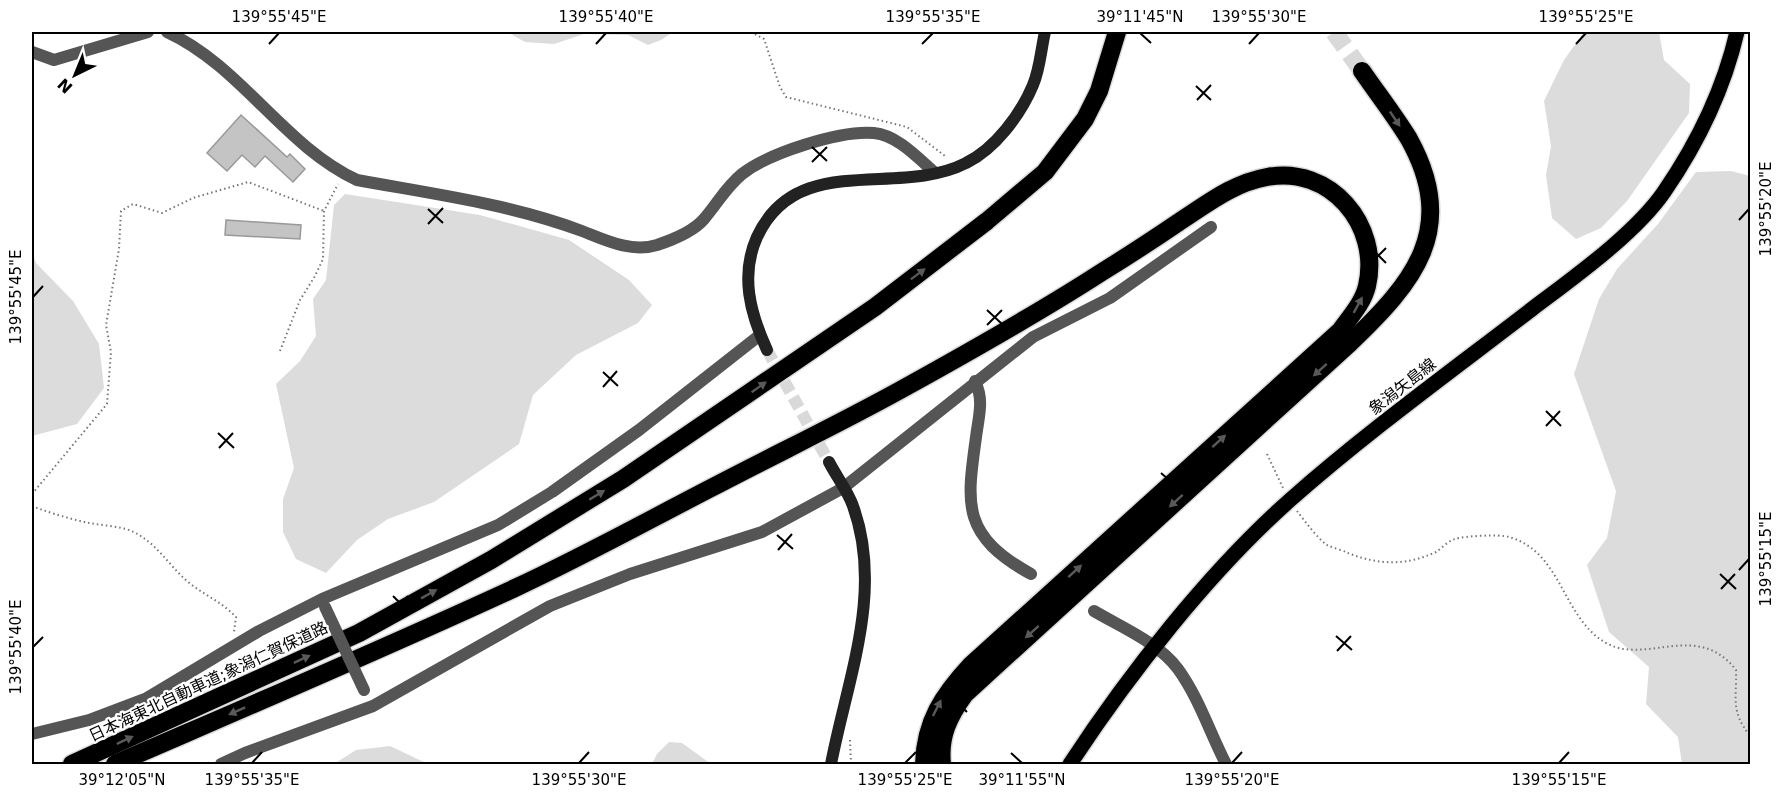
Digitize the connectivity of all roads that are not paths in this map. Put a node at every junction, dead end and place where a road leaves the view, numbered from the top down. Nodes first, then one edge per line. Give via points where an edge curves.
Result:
1 (148, 32) edge
2 (167, 32) edge
3 (1045, 32) edge
4 (1117, 32) edge
5 (1737, 32) edge
6 (32, 52) edge
7 (1362, 71) tunnel mouth
8 (934, 172) junction
9 (1210, 227) dead end
10 (760, 335) junction
11 (767, 350) tunnel mouth
12 (975, 381) junction
13 (828, 462) tunnel mouth
14 (843, 488) junction
15 (1031, 574) dead end
16 (323, 603) junction
17 (1094, 611) dead end
18 (1155, 648) junction
19 (373, 706) junction
20 (32, 734) edge
21 (72, 765) edge
22 (115, 765) edge
23 (221, 765) edge
24 (831, 765) edge
25 (924, 765) edge
26 (942, 765) edge
27 (1070, 765) edge
28 (1226, 765) edge

1 - 6 street via 54,60
2 - 8 street via 217,64 332,169 357,180 538,214 617,244 655,246 687,232 703,221 741,175 770,156 828,139 874,133 895,140
3 - 8 street via 1033,84 1014,118 993,144 965,164
21 -> 4 highway, 日本海東北自動車道;象潟仁賀保道路 via 359,633 491,560 623,479 875,307 1045,172 1066,148 1099,91
5 - 18 main road, 象潟矢島線 via 1707,120 1663,194 1578,273 1289,501 1228,563
7 -> 26 highway via 1421,165 1429,222 1415,271 1401,293 1350,343 965,694 944,731
8 - 10 street via 845,180 809,188 784,201 764,223 752,249 746,277
9 - 12 street via 1110,298 1033,337
10 - 11 street
10 - 16 street via 552,492 498,525
12 - 14 street
12 - 15 street via 982,396 969,487 972,516 985,540 1004,559
13 - 14 street
14 - 19 street via 762,532 630,574 550,606
14 - 24 street via 852,504 867,567 858,642
16 - 19 street, bridge
16 - 20 street via 259,631 147,698 89,720
17 - 18 street
18 - 27 main road, 象潟矢島線
18 - 28 street via 1177,668
19 - 23 street
25 -> 22 highway via 930,722 940,702 971,665 1340,331 1356,310 1366,290 1369,248 1350,207 1333,191 1292,175 1246,181 1065,296 897,392 518,586

